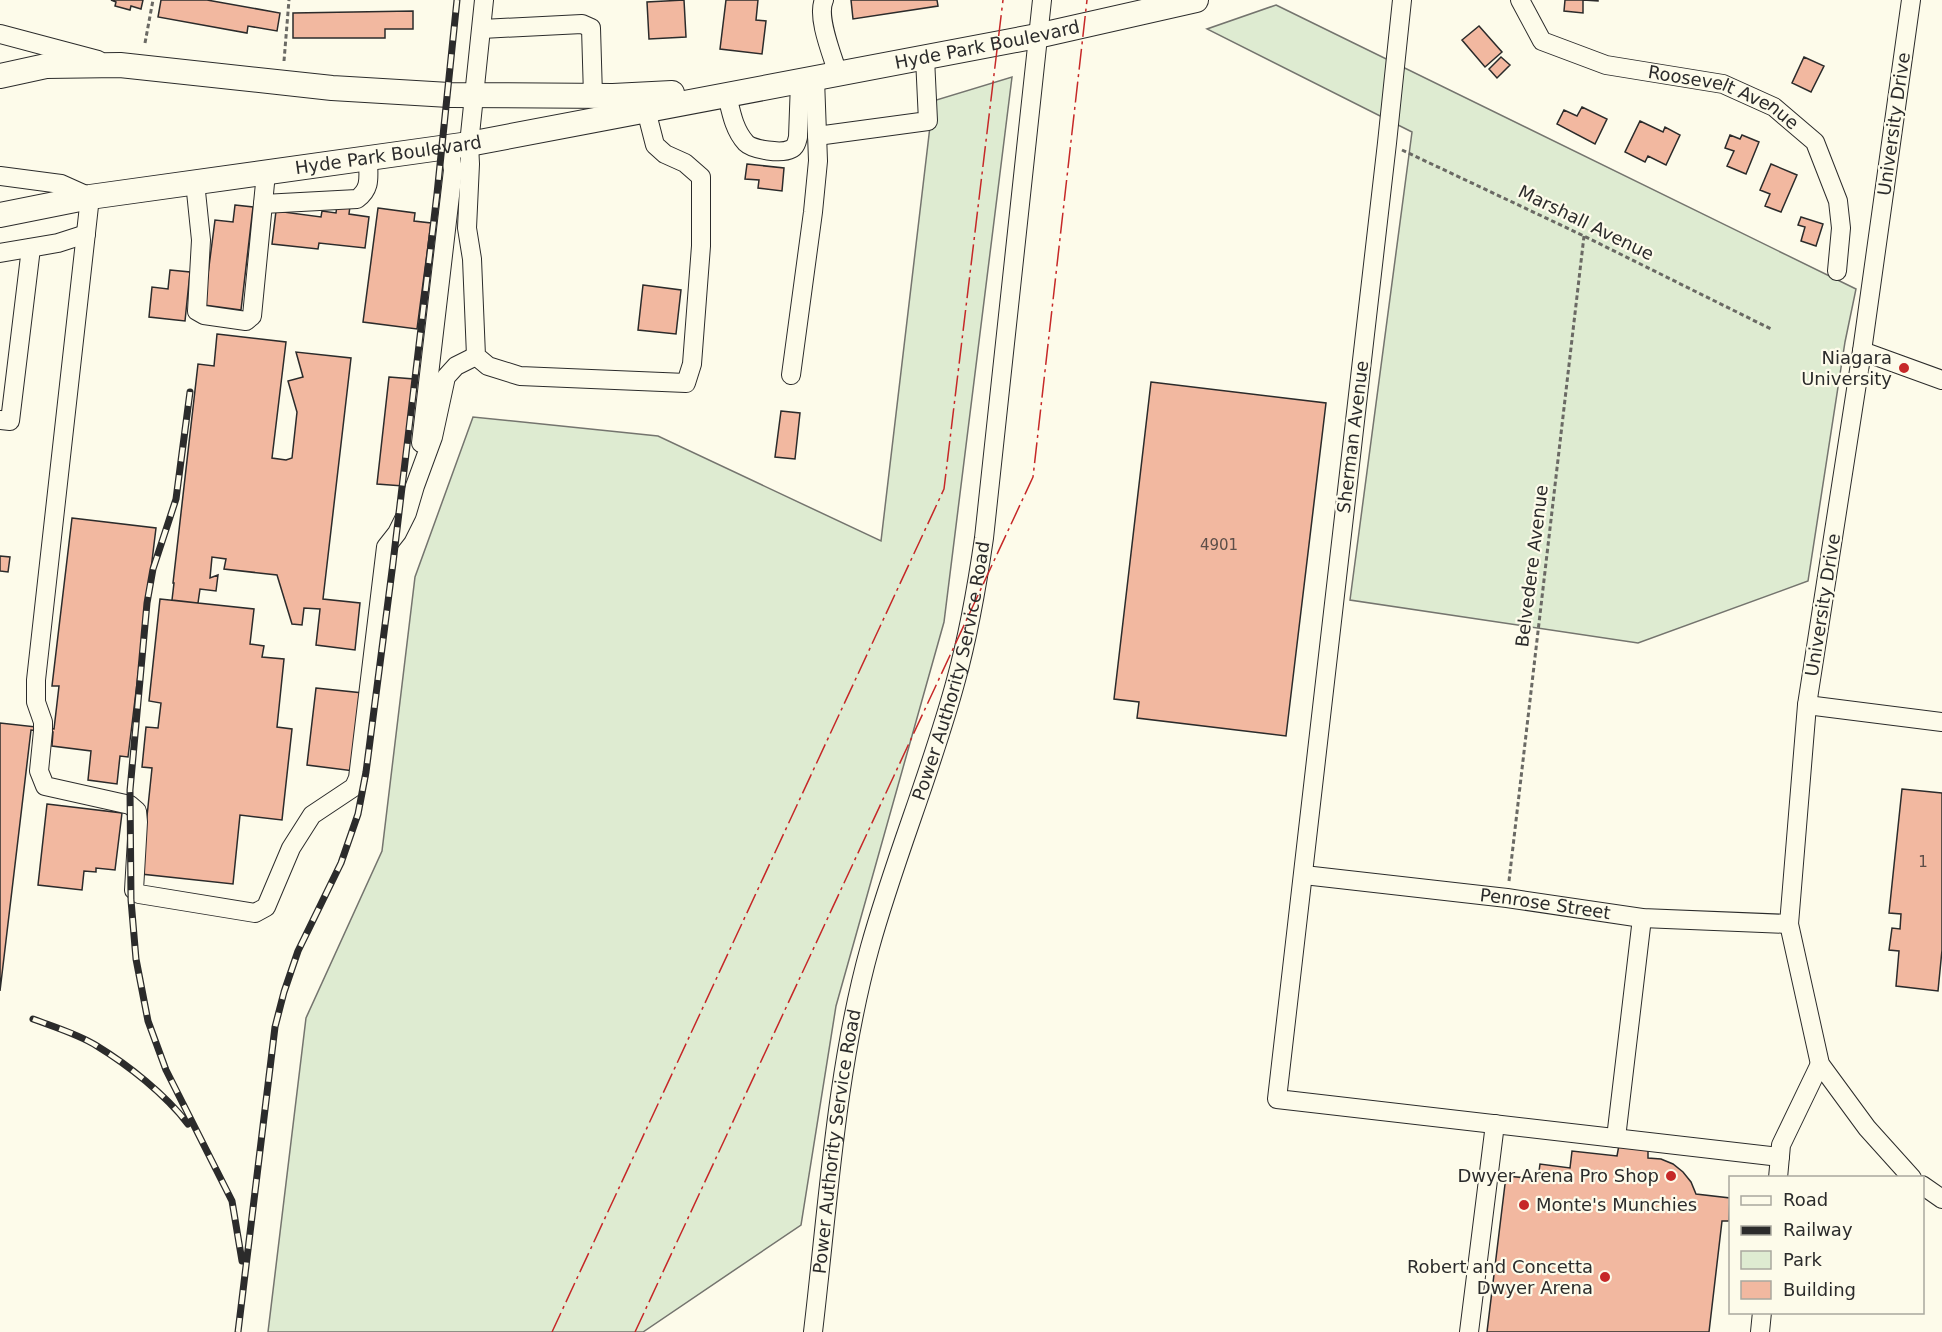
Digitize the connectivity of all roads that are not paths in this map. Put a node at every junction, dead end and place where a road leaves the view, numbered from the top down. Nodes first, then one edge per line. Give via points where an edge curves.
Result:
1 (484, 0) edge
2 (825, 0) edge
3 (1042, 0) edge
4 (1196, 0) edge
5 (1402, 0) edge
6 (1520, 0) edge
7 (1911, 0) edge
8 (482, 29) junction
9 (0, 34) edge
10 (1037, 36) junction
11 (926, 58) junction
12 (120, 65) junction
13 (0, 76) edge
14 (818, 78) junction
15 (776, 86) junction
16 (475, 95) junction
17 (727, 95) junction
18 (593, 96) junction
19 (646, 110) junction
20 (817, 136) junction
21 (459, 146) junction
22 (368, 159) junction
23 (266, 173) junction
24 (0, 176) edge
25 (195, 182) junction
26 (90, 197) junction
27 (263, 204) junction
28 (0, 215) edge
29 (86, 234) junction
30 (30, 248) junction
31 (0, 253) edge
32 (1837, 271) dead end
33 (1862, 351) junction
34 (476, 356) junction
35 (791, 375) dead end
36 (1942, 380) edge
37 (0, 420) edge
38 (424, 462) junction
39 (1807, 705) junction
40 (1942, 722) edge
41 (1304, 874) junction
42 (1642, 918) junction
43 (1789, 924) junction
44 (1820, 1064) junction
45 (1495, 1124) junction
46 (1616, 1138) junction
47 (1780, 1157) junction
48 (1778, 1176) edge
49 (1910, 1176) edge
50 (1924, 1186) edge
51 (1942, 1199) edge
52 (1762, 1314) edge
53 (813, 1332) edge
54 (1469, 1332) edge
55 (1760, 1332) edge

1 - 8 street
2 - 14 street
3 - 10 street, Power Authority Service Road
4 - 10 main road, Hyde Park Boulevard
5 - 41 street, Sherman Avenue
6 - 32 street, Roosevelt Avenue via 1542,41 1606,65 1723,84 1774,107 1815,142 1838,201 1841,228
7 - 33 street, University Drive
8 - 16 street
8 - 18 street via 582,24 591,28
9 - 12 street
10 - 11 main road, Hyde Park Boulevard
10 - 53 street, Power Authority Service Road via 975,595 957,679 887,891 852,1023
11 - 14 main road, Hyde Park Boulevard
11 - 20 street via 928,121
12 - 13 main road, Hyde Park Boulevard via 46,66
12 - 16 main road, Hyde Park Boulevard via 332,88
14 - 15 main road, Hyde Park Boulevard
14 - 17 street via 791,149 767,150 747,144 734,124
14 - 20 street
15 - 17 main road, Hyde Park Boulevard
15 - 18 main road, Hyde Park Boulevard
16 - 18 main road, Hyde Park Boulevard
16 - 21 street
17 - 19 main road, Hyde Park Boulevard
19 - 21 main road, Hyde Park Boulevard
19 - 34 street via 655,145 685,162 701,177 701,246 692,364 686,383 520,376 488,366
20 - 35 street via 813,212
21 - 22 main road, Hyde Park Boulevard
21 - 34 street via 470,164 467,228
21 - 38 street via 449,154 453,170 421,445
22 - 23 main road, Hyde Park Boulevard
22 - 27 street via 368,186 357,199
23 - 25 main road, Hyde Park Boulevard
23 - 27 street
24 - 26 street via 61,184
25 - 26 main road, Hyde Park Boulevard
25 - 27 street via 201,240 197,311 204,315 246,321 252,316
26 - 28 main road, Hyde Park Boulevard
26 - 29 street
29 - 30 street
29 - 38 street via 36,680 36,702 43,722 39,771 45,786 130,805 136,811 134,890 139,894 255,914 266,907 291,848 312,815 354,788 386,547 407,513
30 - 31 street
30 - 37 street via 10,421
33 - 36 street
33 - 39 street, University Drive
34 - 38 street via 456,366 446,377
39 - 40 street
39 - 43 street, University Drive
41 - 42 street, Penrose Street
41 - 45 street, Sherman Avenue via 1277,1099
42 - 43 street, Penrose Street
42 - 46 street
43 - 44 street, University Drive
44 - 47 street via 1781,1144
44 - 49 street, University Drive via 1867,1128
45 - 46 street
45 - 54 street
46 - 47 street
47 - 48 street
50 - 51 street
52 - 55 street

